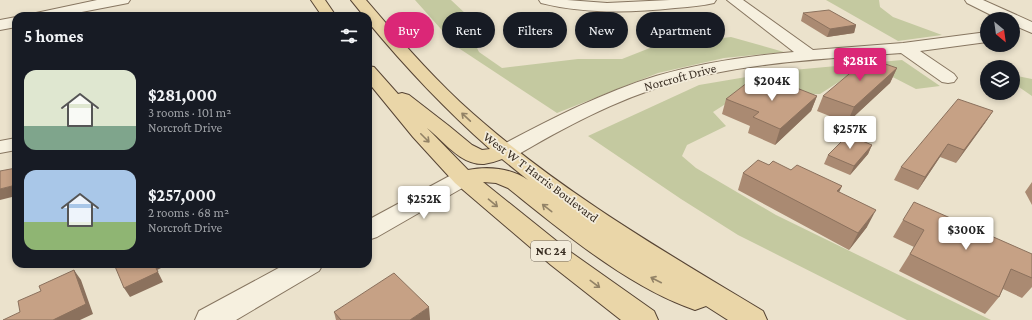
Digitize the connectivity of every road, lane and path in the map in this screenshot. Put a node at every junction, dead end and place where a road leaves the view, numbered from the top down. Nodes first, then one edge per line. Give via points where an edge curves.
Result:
1 (123, 0) edge
2 (318, 0) edge
3 (358, 0) edge
4 (546, 0) edge
5 (709, 0) edge
6 (734, 0) edge
7 (972, 0) edge
8 (88, 3) edge
9 (55, 12) edge
10 (326, 12) edge
11 (368, 12) edge
12 (997, 12) edge
13 (372, 17) edge
14 (12, 23) edge
15 (1020, 23) edge
16 (0, 25) edge
17 (1032, 28) edge
18 (1032, 31) edge
19 (1020, 33) edge
20 (980, 38) edge
21 (905, 48) junction
22 (810, 56) junction
23 (372, 75) edge
24 (372, 75) edge
25 (948, 78) dead end
26 (12, 145) edge
27 (0, 147) edge
28 (506, 152) junction
29 (464, 178) junction
30 (372, 228) edge
31 (302, 268) edge
32 (210, 320) edge
33 (643, 320) edge
34 (742, 320) edge
35 (752, 320) edge

1 - 8 street
2 - 10 main road
11 -> 3 main road, West W T Harris Boulevard
4 - 5 street via 568,5 612,8
6 - 22 street
7 - 12 street
8 - 9 street
28 -> 13 main road, West W T Harris Boulevard via 435,88
14 - 16 street
15 - 17 street
18 - 19 street
20 - 21 street, Norcroft Drive
21 - 22 street, Norcroft Drive
21 - 25 street
22 - 28 street, Norcroft Drive via 724,65 658,82 612,98
23 - 28 main road via 464,150 479,157 492,157
24 -> 29 main road, NC 24 via 414,127
26 - 27 street
28 - 35 main road, West W T Harris Boulevard via 630,242
29 - 30 street
29 -> 33 main road, NC 24 via 560,258
34 -> 29 main road via 652,278 583,234 516,183 488,174
31 - 32 street

